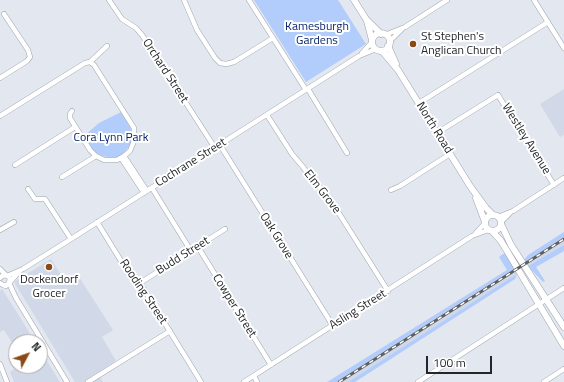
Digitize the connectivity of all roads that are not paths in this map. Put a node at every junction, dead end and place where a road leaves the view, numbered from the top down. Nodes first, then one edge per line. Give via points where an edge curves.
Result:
1 (109, 0) edge
2 (184, 0) edge
3 (249, 0) edge
4 (354, 0) edge
5 (447, 0) edge
6 (534, 0) edge
7 (441, 2) edge
8 (4, 14) dead end
9 (366, 20) junction
10 (548, 22) junction
11 (405, 27) junction
12 (383, 34) junction
13 (273, 38) junction
14 (372, 41) junction
15 (389, 44) junction
16 (107, 46) dead end
17 (564, 48) edge
18 (379, 50) junction
19 (359, 56) junction
20 (90, 62) junction
21 (398, 70) junction
22 (0, 78) edge
23 (307, 90) junction
24 (419, 103) junction
25 (72, 111) dead end
26 (267, 115) junction
27 (0, 116) edge
28 (75, 127) junction
29 (437, 133) junction
30 (220, 145) junction
31 (215, 148) junction
32 (347, 153) dead end
33 (450, 154) junction
34 (96, 156) junction
35 (123, 157) junction
36 (15, 165) dead end
37 (62, 177) dead end
38 (564, 178) edge
39 (554, 184) junction
40 (470, 186) junction
41 (152, 188) junction
42 (28, 189) dead end
43 (391, 190) dead end
44 (145, 192) junction
45 (498, 220) junction
46 (14, 222) dead end
47 (97, 222) junction
48 (485, 222) junction
49 (226, 229) dead end
50 (0, 230) edge
51 (490, 230) junction
52 (472, 236) junction
53 (71, 239) junction
54 (198, 247) junction
55 (191, 251) junction
56 (0, 269) edge
57 (23, 269) junction
58 (6, 275) junction
59 (0, 278) edge
60 (9, 283) junction
61 (140, 283) junction
62 (1, 285) edge
63 (564, 288) edge
64 (388, 291) junction
65 (16, 298) junction
66 (546, 299) junction
67 (539, 304) junction
68 (333, 326) junction
69 (564, 327) edge
70 (170, 332) junction
71 (564, 346) edge
72 (0, 364) edge
73 (271, 365) junction
74 (564, 369) edge
75 (2, 376) edge
76 (254, 376) junction
77 (7, 382) edge
78 (67, 382) edge
79 (88, 382) edge
80 (201, 382) edge
81 (244, 382) edge
82 (258, 382) edge
83 (418, 382) edge
84 (544, 382) edge

1 - 31 street, Orchard Street via 122,19 142,35
2 - 13 street via 202,38 215,58 223,64 234,62
3 - 13 street
4 - 9 main road
5 - 7 street
6 - 10 street
7 - 11 street
8 - 22 street via 30,57
9 - 12 main road
9 - 14 main road
10 - 17 street
10 - 24 street
11 - 12 street
11 - 15 street
12 - 14 main road via 376,35
12 - 15 main road, North Road
13 - 23 street
14 - 18 main road, North Road
14 - 19 street, Cochrane Street
15 - 18 main road
15 - 21 main road, North Road
16 - 20 street
18 - 19 street, Cochrane Street
18 - 21 main road, North Road
19 - 23 street, Cochrane Street
20 - 27 street
20 - 35 street via 134,128 134,141 130,151
21 - 24 main road, North Road
23 - 26 street, Cochrane Street
23 - 32 street
24 - 29 main road, North Road
25 - 28 street via 69,116
26 - 30 street, Cochrane Street
26 - 64 street, Elm Grove via 292,154 328,196
28 - 34 street
28 - 36 street
29 - 33 main road, North Road
29 - 39 street, Westley Avenue via 498,94
30 - 31 street, Cochrane Street
30 - 68 street, Oak Grove
31 - 41 street, Cochrane Street
33 - 40 main road, North Road
33 - 43 street
34 - 35 street via 109,160
34 - 37 street
35 - 44 street
38 - 39 street
39 - 45 street
40 - 45 main road, North Road
40 - 48 main road, North Road
41 - 44 street, Cochrane Street
41 - 55 street
42 - 53 street via 35,199 45,199
44 - 47 street, Cochrane Street
45 - 48 main road via 488,217
45 - 51 main road via 499,228
45 - 66 main road, North Road
46 - 50 street
47 - 53 street, Cochrane Street
47 - 61 street, Rooding Street via 126,269
48 - 51 main road, North Road
48 - 52 street, Asling Street
49 - 54 street, Budd Street
51 - 52 street, Asling Street
51 - 67 main road via 501,240
52 - 64 street, Asling Street
53 - 57 street, Cochrane Street
54 - 55 street, Budd Street
54 - 73 street, Cowper Street
55 - 61 street, Budd Street
56 - 58 street
57 - 58 street, Cochrane Street
57 - 60 street, Cochrane Street
58 - 59 street, Cochrane Street
58 - 60 street via 9,277
60 - 62 street, Cochrane Street
60 - 65 street
61 - 70 street, Rooding Street
62 - 65 street
63 - 66 street
64 - 68 street, Asling Street
65 - 78 street
66 - 67 street
66 - 69 main road, North Road
67 - 71 main road
67 - 83 street
68 - 73 street, Asling Street
70 - 79 street
70 - 80 street, Rooding Street
72 - 75 street
73 - 76 street, Asling Street
74 - 84 street
75 - 77 street
76 - 81 street, Asling Street
76 - 82 street

